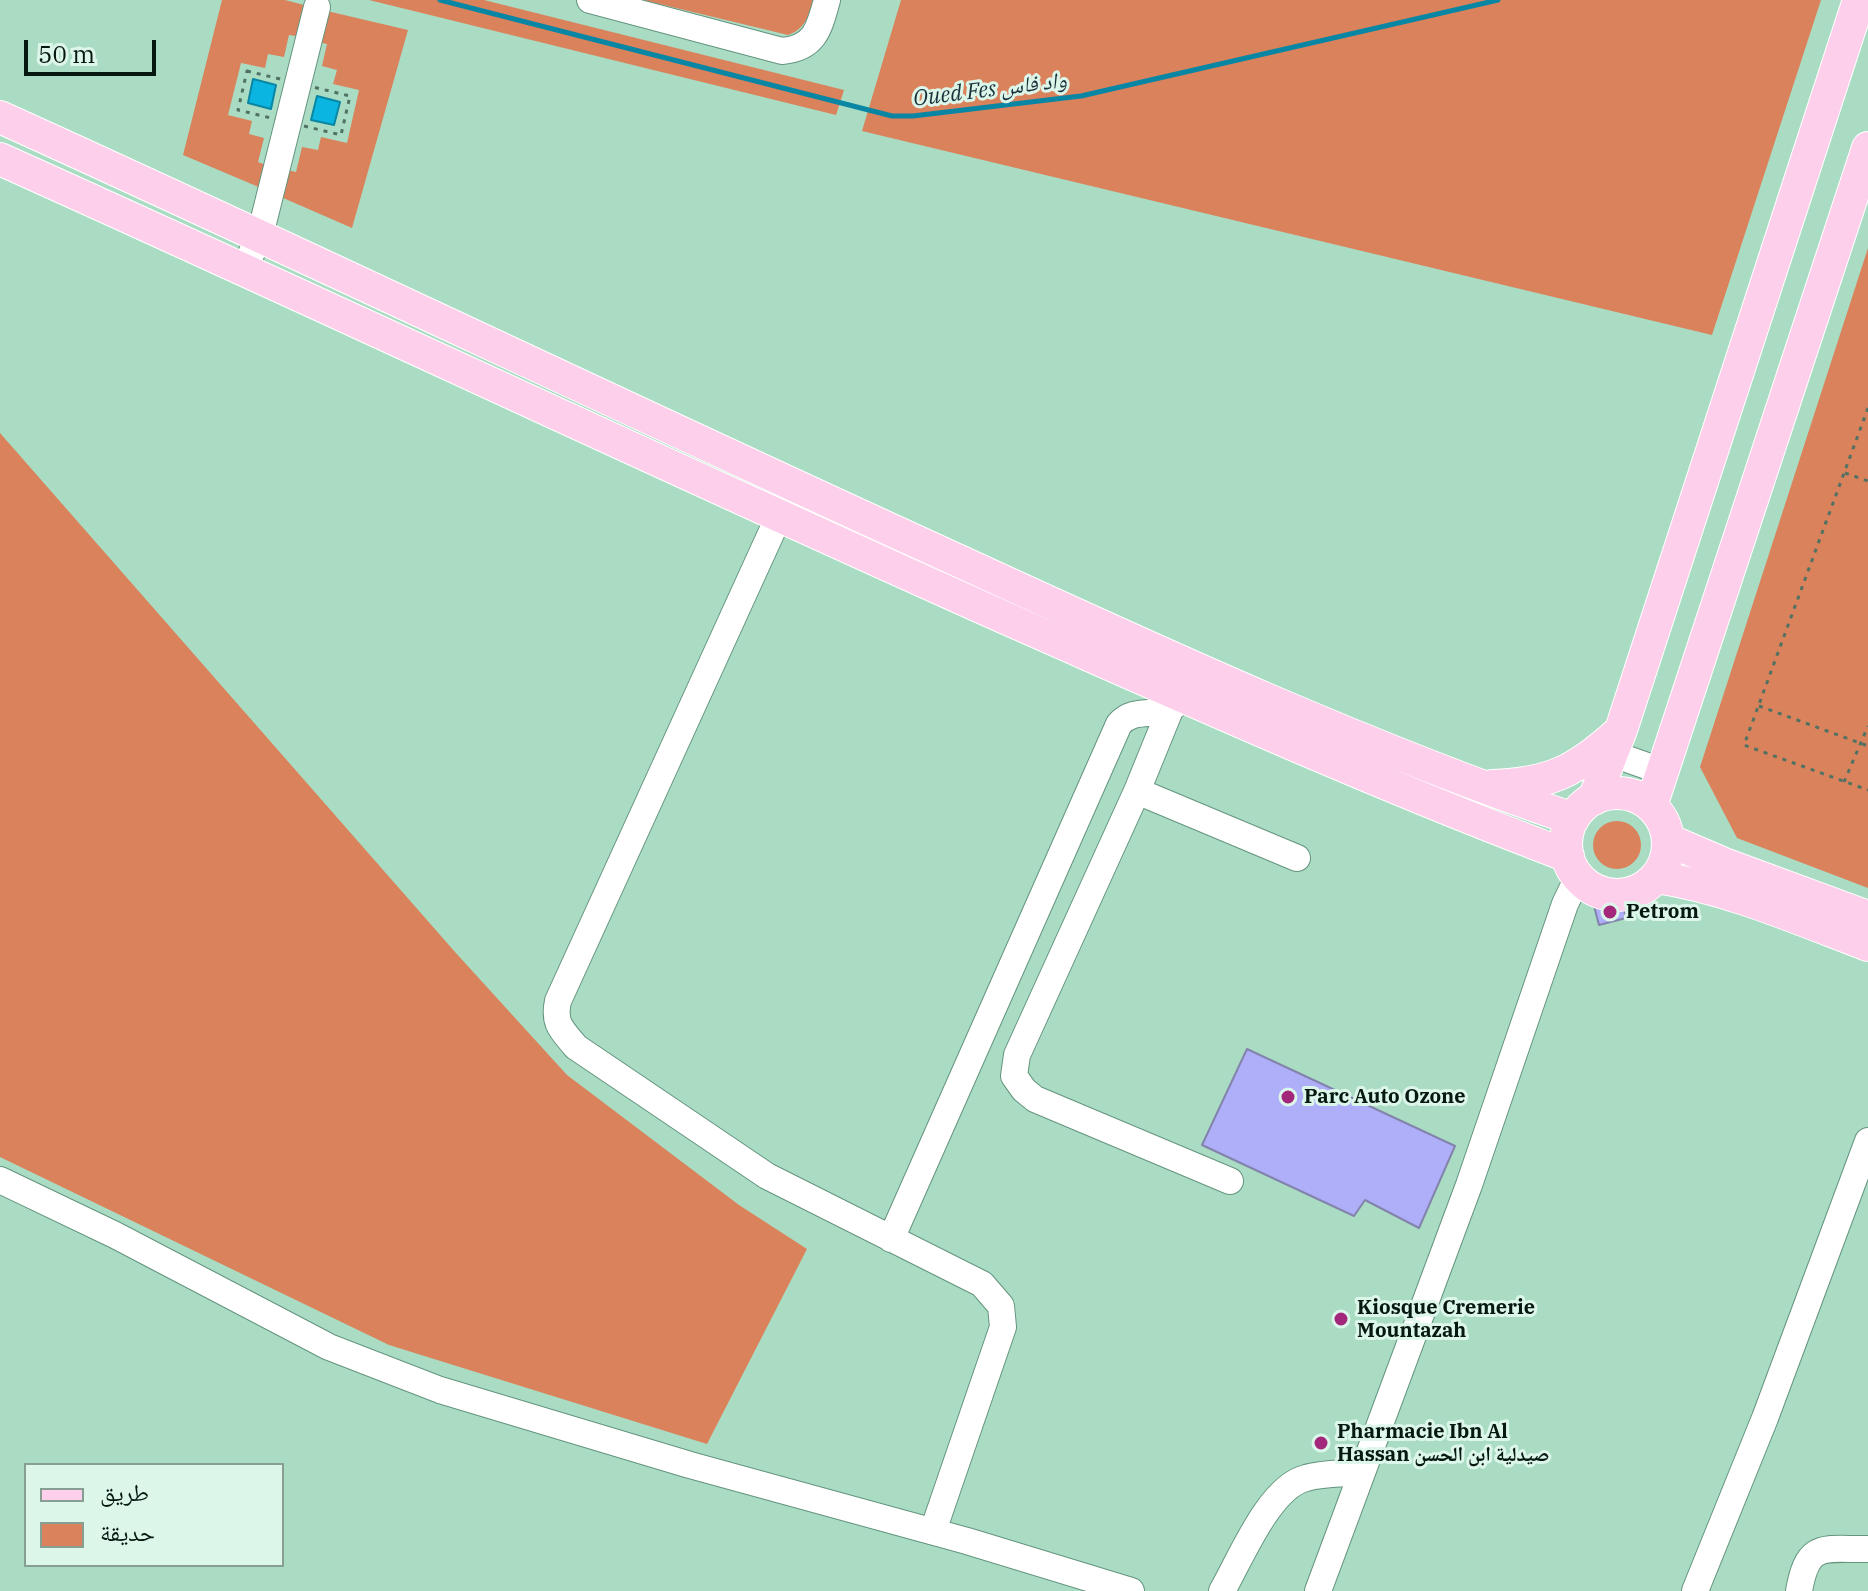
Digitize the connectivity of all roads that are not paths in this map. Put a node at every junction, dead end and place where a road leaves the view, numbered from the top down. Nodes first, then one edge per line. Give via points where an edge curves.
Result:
1 (590, 0) edge
2 (827, 0) edge
3 (1859, 0) edge
4 (317, 7) dead end
5 (0, 117) edge
6 (1868, 148) edge
7 (0, 159) edge
8 (260, 235) junction
9 (293, 250) junction
10 (244, 269) junction
11 (276, 283) junction
12 (744, 462) junction
13 (735, 495) junction
14 (822, 499) junction
15 (779, 516) junction
16 (810, 531) junction
17 (1184, 693) junction
18 (1617, 742) junction
19 (1661, 771) junction
20 (1480, 786) junction
21 (1137, 791) junction
22 (1529, 804) junction
23 (1651, 806) junction
24 (1583, 809) junction
25 (1518, 837) junction
26 (1668, 840) junction
27 (1297, 858) dead end
28 (1573, 866) junction
29 (1656, 877) junction
30 (1720, 877) junction
31 (1868, 917) edge
32 (1868, 945) edge
33 (1868, 1141) edge
34 (0, 1180) edge
35 (1230, 1181) dead end
36 (891, 1239) junction
37 (1362, 1472) junction
38 (933, 1531) junction
39 (1868, 1549) edge
40 (1131, 1591) edge
41 (1222, 1591) edge
42 (1318, 1591) edge
43 (1695, 1591) edge
44 (1799, 1591) edge

1 - 2 street via 782,51 800,49 812,40
3 - 18 main road
4 - 8 street
5 - 8 main road
6 - 19 main road
7 - 10 main road
8 - 9 main road
8 - 10 street
9 - 11 street
9 - 12 main road
10 - 11 main road
11 - 13 main road
12 - 13 main road
12 - 14 main road
13 - 15 main road
14 - 16 street
14 - 17 main road
15 - 16 main road
15 - 36 street via 555,1015 576,1047 645,1096 767,1176
16 - 17 main road
17 - 20 main road
17 - 21 street
17 - 25 main road
17 - 36 street via 1119,724
18 - 19 street
18 - 20 main road via 1560,774 1528,785
18 - 24 main road
19 - 23 main road
20 - 22 main road
21 - 27 street
21 - 35 street via 1017,1055 1014,1076 1035,1099
22 - 24 main road
22 - 25 street
23 - 24 main road via 1624,794
23 - 26 main road
24 - 28 main road via 1567,837
25 - 28 main road
26 - 29 main road
26 - 30 main road
28 - 29 main road via 1588,885 1611,895 1636,891
28 - 37 street via 1565,904 1469,1185
29 - 30 main road via 1688,882
30 - 31 main road
30 - 32 main road
33 - 43 street
34 - 38 street via 329,1347 440,1390
36 - 38 street via 982,1284 1001,1306 1003,1327
37 - 41 street via 1305,1478 1290,1485 1258,1527
37 - 42 street
38 - 40 street
39 - 44 street via 1817,1550 1802,1570

